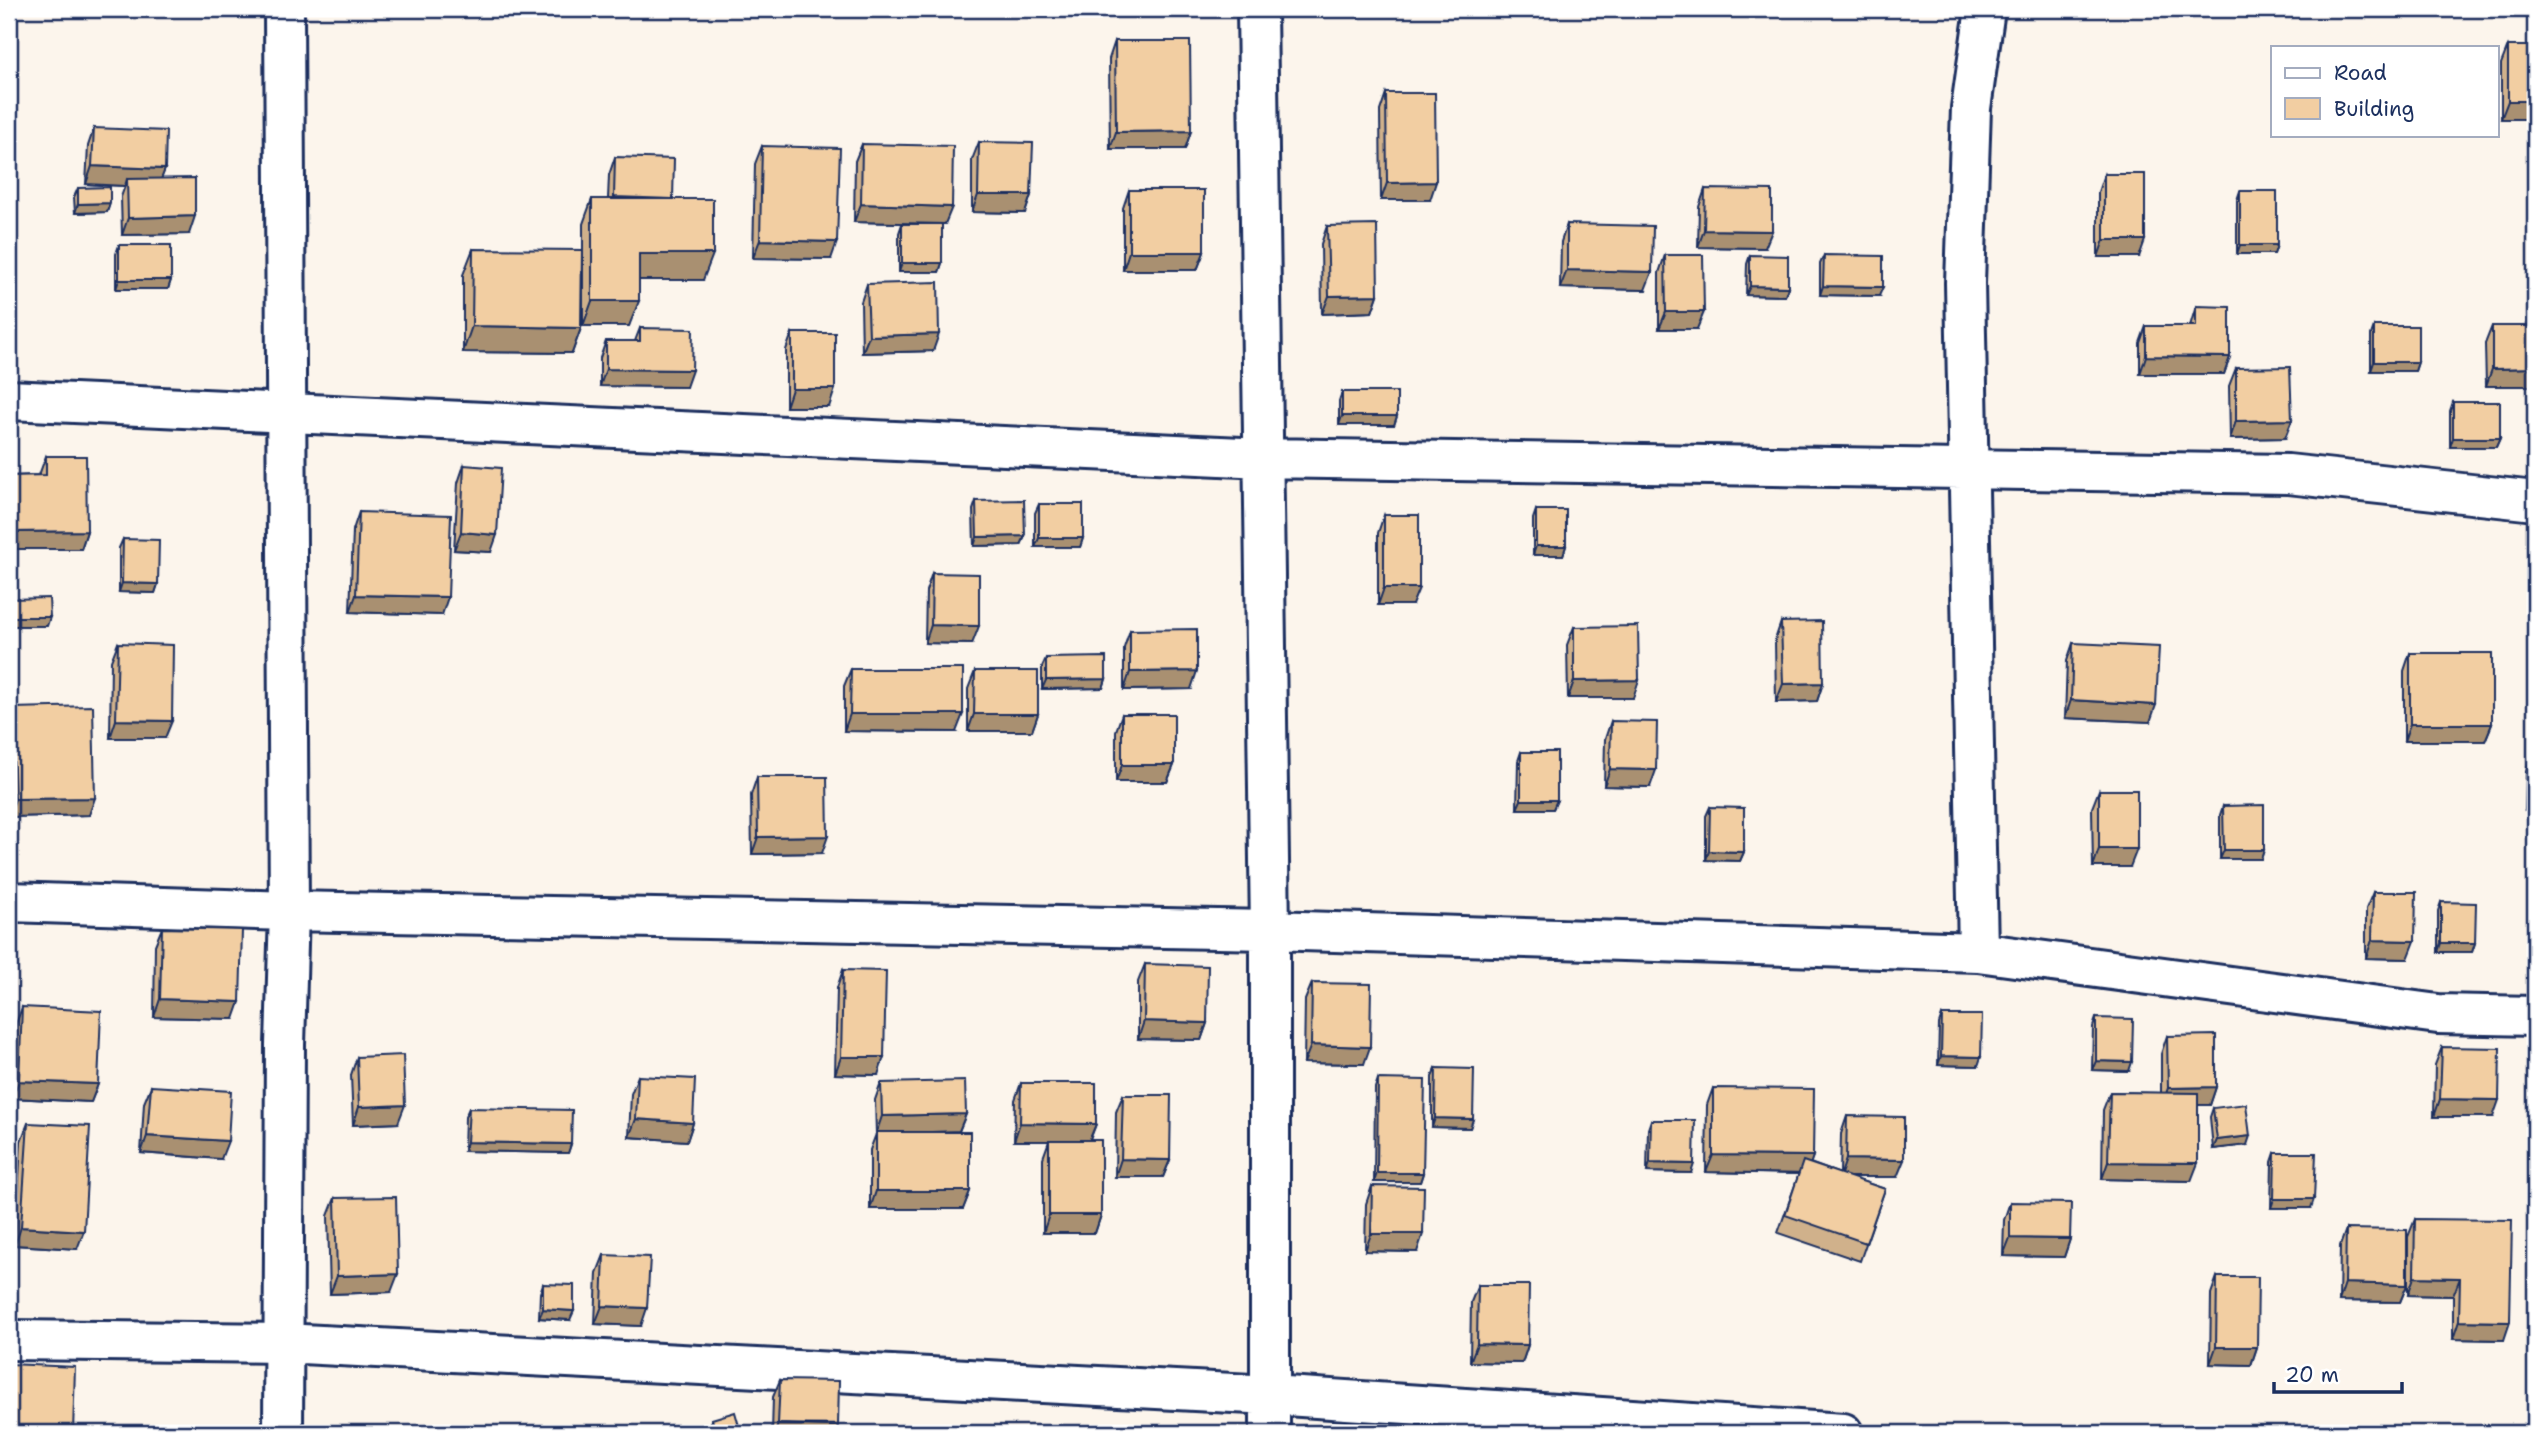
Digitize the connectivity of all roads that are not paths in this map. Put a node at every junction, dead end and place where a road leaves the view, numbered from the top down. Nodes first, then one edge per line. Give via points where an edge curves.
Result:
1 (284, 9) edge
2 (1257, 9) edge
3 (1985, 9) edge
4 (9, 400) edge
5 (286, 411) junction
6 (1264, 458) junction
7 (1969, 470) junction
8 (2535, 501) edge
9 (9, 902) edge
10 (289, 911) junction
11 (1270, 930) junction
12 (1978, 952) junction
13 (2535, 1016) edge
14 (9, 1340) edge
15 (283, 1343) junction
16 (1270, 1395) junction
17 (284, 1433) edge
18 (1270, 1433) edge
19 (1843, 1433) edge

1 - 5 street
2 - 6 street
3 - 7 street via 1970,121 1965,284
4 - 5 street
5 - 6 street
5 - 10 street
6 - 7 street
6 - 11 street
7 - 8 street via 2288,474
7 - 12 street
9 - 10 street
10 - 11 street
10 - 15 street
11 - 12 street
11 - 16 street
12 - 13 street via 2438,1014
14 - 15 street
15 - 16 street
15 - 17 street
16 - 18 street
16 - 19 street

